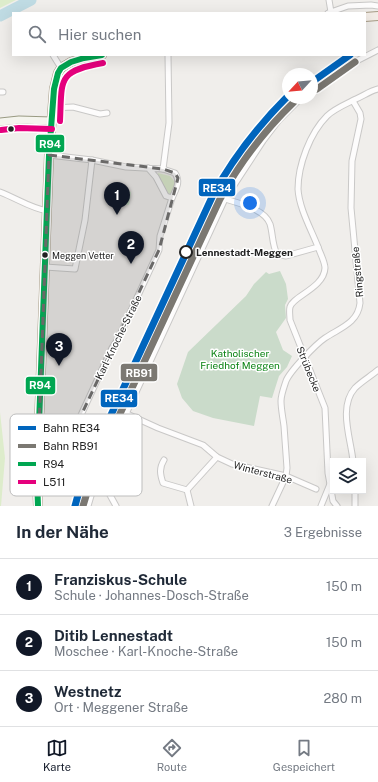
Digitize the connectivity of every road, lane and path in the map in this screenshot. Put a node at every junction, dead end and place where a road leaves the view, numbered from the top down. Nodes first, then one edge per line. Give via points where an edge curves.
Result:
1 (329, 0) edge
2 (371, 2) edge
3 (378, 6) edge
4 (330, 12) edge
5 (333, 12) edge
6 (378, 16) edge
7 (366, 17) edge
8 (378, 50) edge
9 (54, 56) edge
10 (96, 56) edge
11 (168, 56) edge
12 (61, 68) junction
13 (318, 85) edge
14 (378, 89) edge
15 (353, 101) junction
16 (295, 104) edge
17 (53, 108) junction
18 (107, 113) dead end
19 (52, 121) junction
20 (0, 122) edge
21 (49, 155) junction
22 (92, 160) junction
23 (148, 168) junction
24 (162, 169) junction
25 (0, 192) edge
26 (172, 198) junction
27 (225, 198) junction
28 (48, 211) junction
29 (318, 247) junction
30 (45, 267) junction
31 (305, 358) junction
32 (378, 370) edge
33 (125, 413) edge
34 (40, 414) edge
35 (81, 414) edge
36 (142, 421) edge
37 (217, 457) junction
38 (353, 458) edge
39 (164, 460) dead end
40 (286, 476) junction
41 (330, 483) joint
42 (316, 489) dead end
43 (187, 490) junction
44 (332, 494) edge
45 (356, 494) edge
46 (91, 496) edge
47 (110, 496) edge
48 (88, 506) edge
49 (116, 506) edge
50 (190, 506) edge
51 (272, 506) edge
52 (321, 506) edge
53 (337, 506) edge
54 (355, 506) edge

1 - 4 street
2 - 3 street
2 - 5 street
6 - 7 main road
8 - 13 street via 339,70
9 - 12 street
10 - 12 main road via 71,62
11 - 24 street via 169,124
12 - 17 main road via 56,78
14 - 15 street, Strübecke
15 - 29 street, Strübecke via 327,115 317,128 309,140 299,174 301,206
15 - 31 street, Ringstraße via 361,119 352,161 351,208 359,311 347,325 313,347
16 - 27 street via 263,141
17 - 18 street via 73,107 100,114
17 - 19 main road
19 - 20 main road
19 - 21 main road
21 - 22 street
21 - 28 main road
22 - 23 street
22 - 30 street via 85,220 74,269
23 - 24 street
23 - 26 street via 166,196
24 - 26 street, Karl-Knoche-Straße via 175,173 178,178
25 - 28 street via 36,210
26 - 35 street, Karl-Knoche-Straße via 160,236 159,250
27 - 29 street via 260,212 267,218 277,254 286,256
27 - 33 street
28 - 30 main road
29 - 31 street, Strübecke via 325,268 322,279 290,307 290,320
30 - 34 main road
31 - 40 street, Ringstraße via 287,379 281,400
31 - 41 street, Strübecke via 325,408
32 - 38 street via 355,388 349,398 346,418
36 - 37 street, Winterstraße via 204,445
37 - 40 street, Winterstraße via 232,464
37 - 43 street
39 - 43 street via 160,472 164,483
40 - 42 street, Winterstraße
40 - 51 street, Ringstraße
41 - 52 street
43 - 50 street
44 - 53 street, Strübecke
45 - 54 street
46 - 48 street
47 - 49 street

